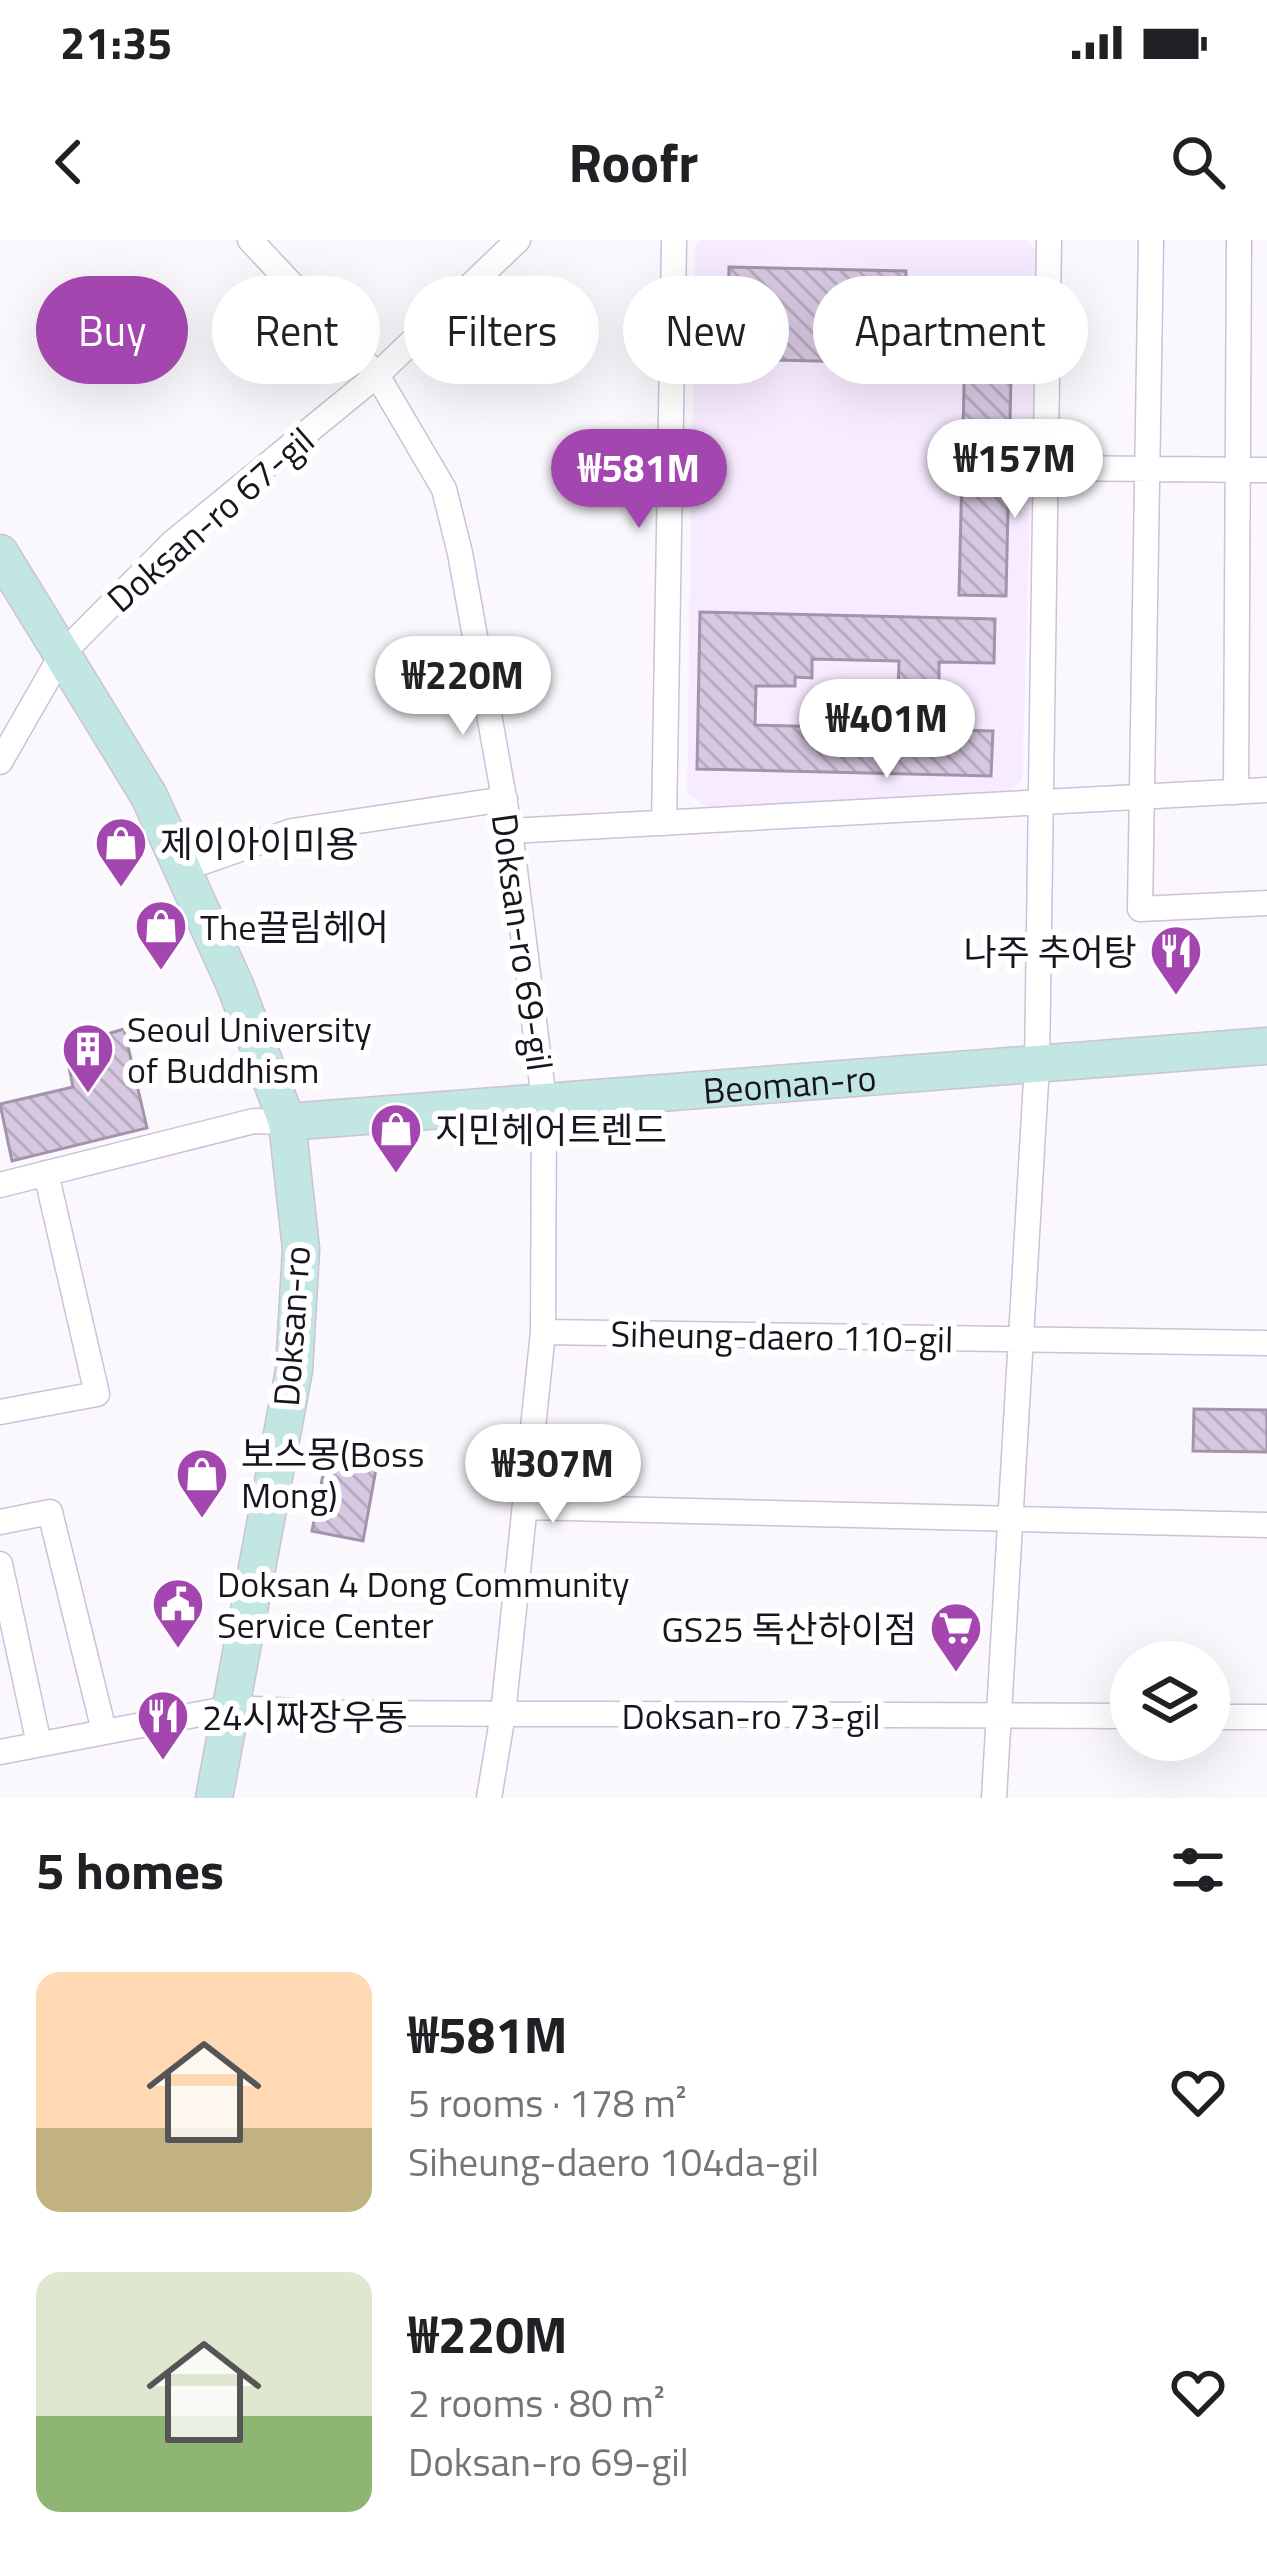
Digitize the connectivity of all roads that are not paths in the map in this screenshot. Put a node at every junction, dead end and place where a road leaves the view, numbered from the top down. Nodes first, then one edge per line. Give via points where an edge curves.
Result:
1 (250, 240) edge
2 (518, 240) edge
3 (674, 240) edge
4 (1049, 240) edge
5 (1151, 240) edge
6 (1239, 240) edge
7 (284, 276) edge
8 (380, 372) edge
9 (380, 380) edge
10 (366, 384) edge
11 (1046, 468) junction
12 (1147, 470) junction
13 (1238, 470) junction
14 (1267, 470) edge
15 (0, 553) edge
16 (62, 654) junction
17 (0, 762) edge
18 (1267, 790) edge
19 (1236, 792) junction
20 (1142, 797) junction
21 (505, 799) junction
22 (1040, 802) junction
23 (664, 823) junction
24 (511, 831) junction
25 (183, 869) junction
26 (1267, 903) edge
27 (1267, 1046) edge
28 (1036, 1064) junction
29 (544, 1100) junction
30 (287, 1122) junction
31 (46, 1173) junction
32 (0, 1184) edge
33 (543, 1332) junction
34 (1021, 1340) junction
35 (1267, 1343) edge
36 (0, 1412) edge
37 (525, 1508) junction
38 (1011, 1519) junction
39 (0, 1522) edge
40 (1267, 1525) edge
41 (0, 1564) edge
42 (231, 1708) junction
43 (503, 1714) junction
44 (999, 1715) junction
45 (1110, 1716) edge
46 (1230, 1717) edge
47 (1267, 1717) edge
48 (104, 1731) junction
49 (39, 1744) junction
50 (0, 1752) edge
51 (214, 1798) edge
52 (489, 1798) edge
53 (994, 1798) edge

1 - 7 street, Doksan-ro 69-gil
2 - 8 street, Doksan-ro 67-gil
3 - 23 street
4 - 11 street
5 - 12 street
6 - 13 street
9 - 21 street, Doksan-ro 69-gil via 444,489
10 - 16 street, Doksan-ro 67-gil via 172,543
11 - 12 street
11 - 22 street
12 - 13 street
12 - 20 street
13 - 14 street
13 - 19 street
15 - 16 main road, Doksan-ro
16 - 17 street, Doksan-ro 67-gil
16 - 25 main road, Doksan-ro via 149,796
18 - 19 street
19 - 20 street
20 - 22 street
20 - 26 street via 1139,909
21 - 24 street, Doksan-ro 69-gil
21 - 25 street via 292,831
22 - 23 street
22 - 28 street
23 - 24 street
24 - 29 street, Doksan-ro 69-gil
25 - 30 main road, Doksan-ro
27 - 28 main road, Beoman-ro
28 - 29 main road, Beoman-ro
28 - 34 street
29 - 30 main road, Beoman-ro
29 - 33 street
30 - 31 street via 254,1120
30 - 42 main road, Doksan-ro via 301,1249 294,1370
31 - 32 street
31 - 36 street via 97,1394
33 - 34 street, Siheung-daero 110-gil
33 - 37 street
34 - 35 street, Siheung-daero 110-gil
34 - 38 street
37 - 38 street
37 - 43 street
38 - 40 street
38 - 44 street
39 - 48 street via 50,1512
41 - 49 street
42 - 43 street, Doksan-ro 73-gil
42 - 48 street, Doksan-ro 73-gil
42 - 51 main road, Doksan-ro
43 - 44 street, Doksan-ro 73-gil
43 - 52 street
44 - 45 street, Doksan-ro 73-gil
44 - 53 street
46 - 47 street
48 - 49 street, Doksan-ro 73-gil
49 - 50 street, Doksan-ro 73-gil

